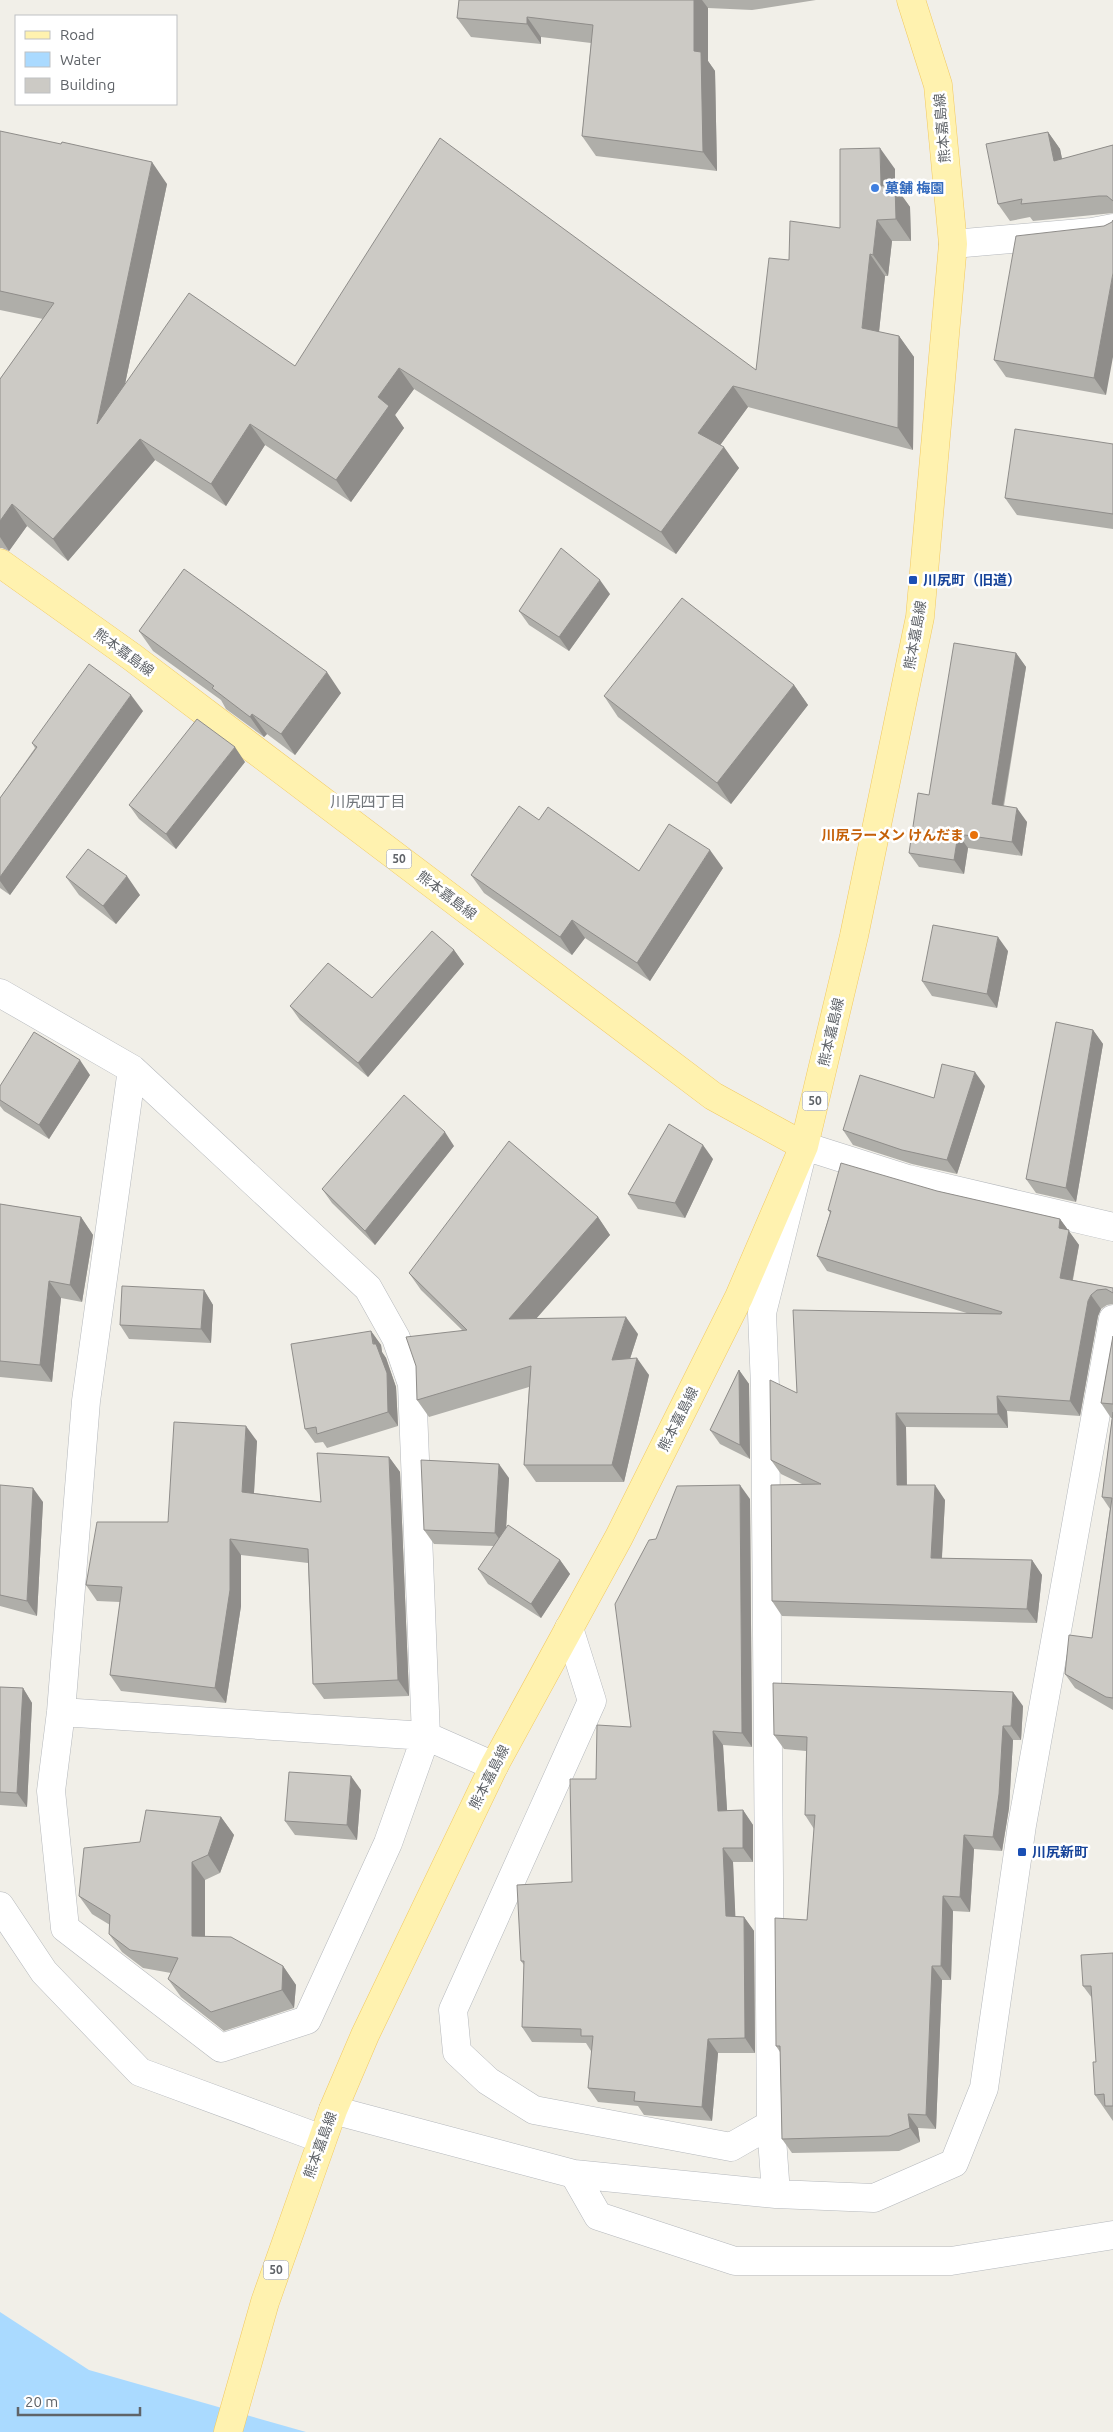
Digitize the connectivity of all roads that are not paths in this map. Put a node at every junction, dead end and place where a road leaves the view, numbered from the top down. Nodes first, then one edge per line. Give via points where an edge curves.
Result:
1 (911, 0) edge
2 (1113, 228) edge
3 (953, 244) junction
4 (0, 563) edge
5 (0, 993) edge
6 (132, 1069) junction
7 (804, 1146) junction
8 (1113, 1227) edge
9 (1113, 1319) edge
10 (569, 1628) junction
11 (61, 1712) junction
12 (426, 1736) junction
13 (494, 1766) junction
14 (0, 1906) edge
15 (332, 2110) junction
16 (771, 2124) junction
17 (322, 2139) junction
18 (574, 2174) junction
19 (776, 2194) junction
20 (1113, 2235) edge
21 (228, 2432) edge

1 - 3 main road, 熊本嘉島線 / 50 via 938,85
2 - 3 street
3 - 7 main road, 熊本嘉島線 / 50 via 920,617 854,936
4 - 7 main road, 熊本嘉島線 / 50 via 132,657 713,1096
5 - 6 street
6 - 11 street via 86,1401
6 - 12 street via 368,1288 396,1338 412,1384
7 - 8 street via 908,1179
7 - 10 main road, 熊本嘉島線 / 50 via 739,1297 619,1537
7 - 16 street via 762,1314
9 - 19 street via 1022,1825 984,2088 954,2164 874,2198
10 - 13 main road, 熊本嘉島線 / 50
10 - 16 street via 592,1701 453,2010 457,2052 488,2081 534,2110 730,2147
11 - 12 street
11 - 12 street via 51,1790 65,1928 221,2048 307,2020 388,1843
12 - 13 street
13 - 15 main road, 熊本嘉島線 / 50
14 - 17 street via 44,1972 140,2072
15 - 17 main road, 熊本嘉島線 / 50
15 - 18 street
16 - 19 street
17 - 21 main road, 熊本嘉島線 / 50 via 265,2302
18 - 19 street
18 - 20 street via 598,2216 735,2262 951,2262

